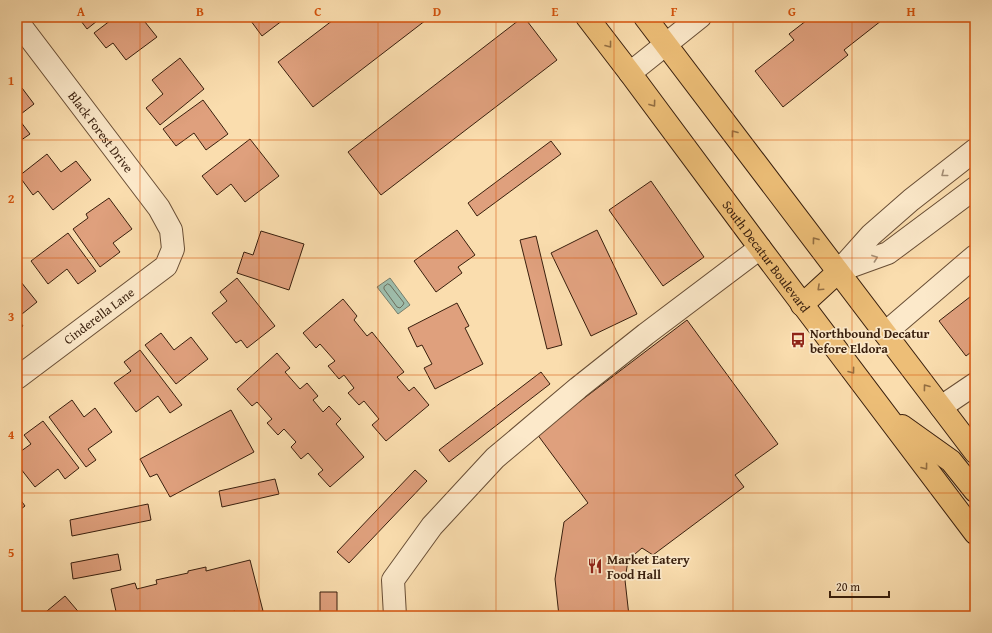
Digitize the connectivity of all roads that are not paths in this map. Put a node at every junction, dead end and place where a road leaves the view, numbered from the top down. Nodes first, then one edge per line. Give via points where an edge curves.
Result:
1 (587, 17) edge
2 (645, 17) edge
3 (700, 17) edge
4 (17, 21) edge
5 (666, 45) junction
6 (630, 73) junction
7 (975, 150) edge
8 (975, 188) edge
9 (760, 248) junction
10 (173, 249) joint
11 (975, 256) edge
12 (838, 272) junction
13 (802, 305) junction
14 (884, 333) junction
15 (17, 378) edge
16 (975, 384) edge
17 (941, 407) junction
18 (884, 414) junction
19 (975, 452) edge
20 (975, 491) edge
21 (975, 533) edge
22 (395, 616) edge

1 -> 6 main road, South Decatur Boulevard
2 - 5 main road
3 - 5 street
4 - 10 street, Black Forest Drive via 159,208 171,230
5 - 6 street
12 -> 5 main road
6 -> 9 main road, South Decatur Boulevard
7 -> 12 street via 871,235
12 -> 8 street via 888,253
9 - 13 main road, South Decatur Boulevard
9 - 22 street via 646,334 495,458 432,526 393,580
10 - 15 street, Cinderella Lane via 166,266
11 - 14 street
12 -> 13 main road
12 - 14 main road
13 -> 18 main road, South Decatur Boulevard
17 -> 14 main road
16 - 17 street
17 - 19 main road
18 - 20 main road via 951,461
18 -> 21 main road, South Decatur Boulevard

